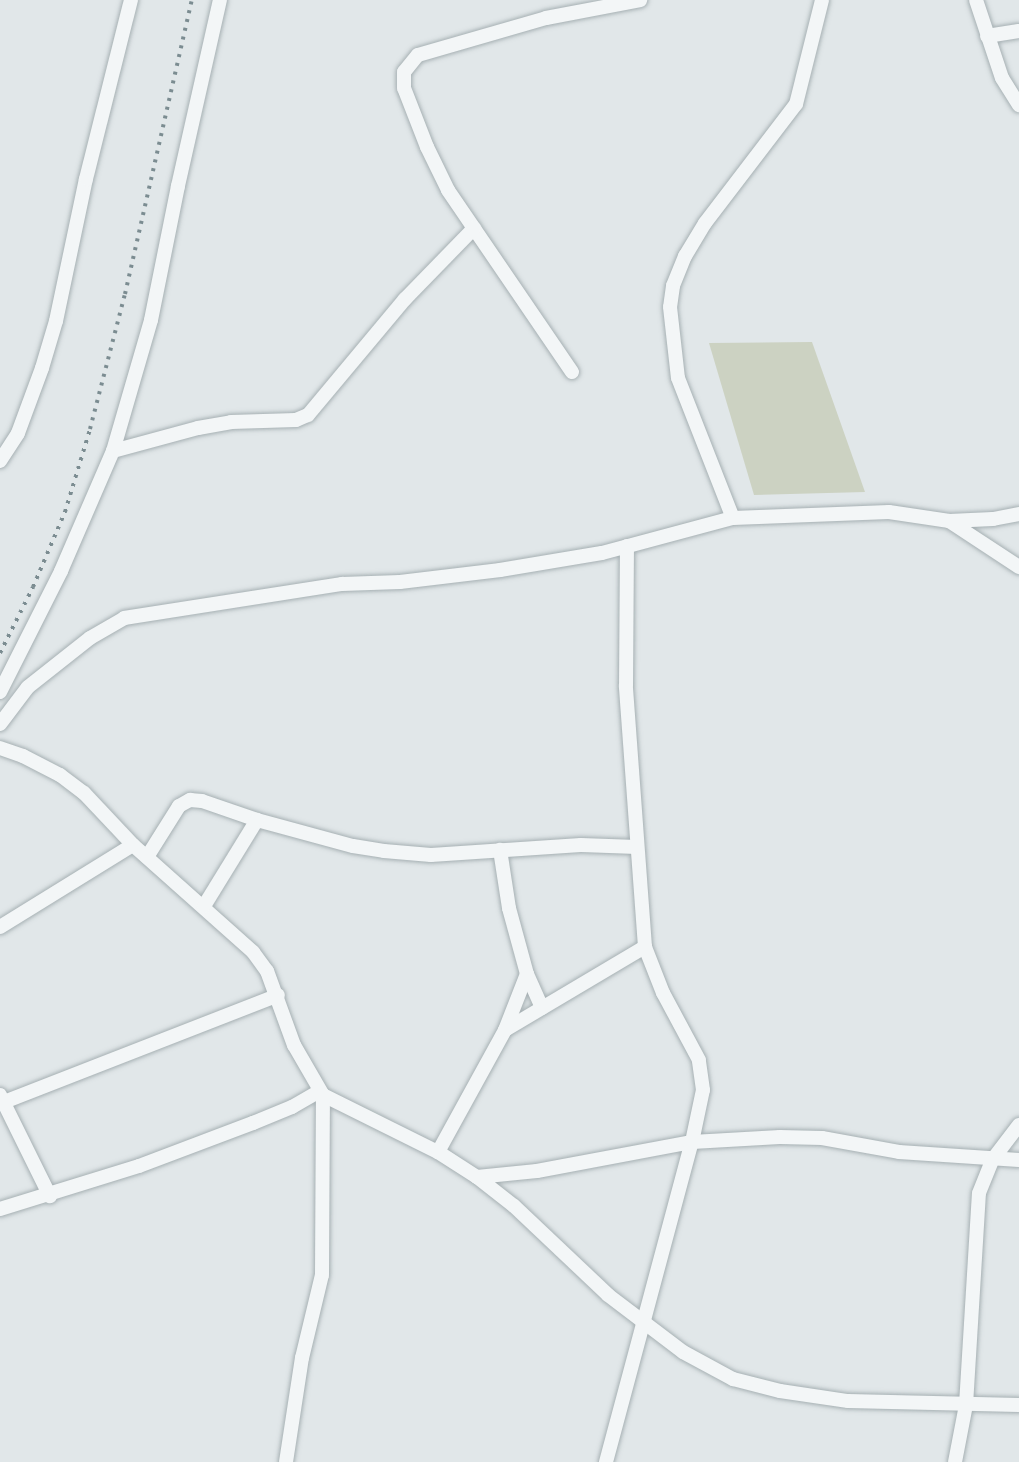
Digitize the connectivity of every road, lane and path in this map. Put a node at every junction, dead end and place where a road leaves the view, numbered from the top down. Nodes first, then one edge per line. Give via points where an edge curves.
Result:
1 (131, 0) edge
2 (220, 0) edge
3 (639, 0) edge
4 (822, 0) edge
5 (976, 0) edge
6 (1019, 31) edge
7 (987, 36) junction
8 (1019, 105) edge
9 (474, 228) junction
10 (572, 372) dead end
11 (113, 451) junction
12 (0, 461) edge
13 (1019, 514) edge
14 (733, 518) junction
15 (949, 521) junction
16 (627, 546) junction
17 (1019, 567) edge
18 (0, 692) edge
19 (0, 724) edge
20 (0, 748) edge
21 (257, 820) junction
22 (133, 845) junction
23 (637, 847) junction
24 (500, 850) junction
25 (147, 857) junction
26 (204, 906) junction
27 (0, 927) edge
28 (645, 947) junction
29 (527, 974) junction
30 (278, 995) junction
31 (542, 1008) junction
32 (506, 1030) junction
33 (322, 1093) junction
34 (2, 1099) edge
35 (1019, 1125) edge
36 (692, 1142) junction
37 (438, 1152) junction
38 (993, 1160) junction
39 (1019, 1160) edge
40 (477, 1177) junction
41 (50, 1196) junction
42 (0, 1209) edge
43 (645, 1323) junction
44 (966, 1405) junction
45 (1019, 1405) edge
46 (286, 1462) edge
47 (606, 1462) edge
48 (955, 1462) edge

1 - 12 street via 86,179 56,321 18,433
2 - 11 street via 151,320
3 - 9 street via 536,21 418,56 408,65 404,88 448,190
4 - 14 street via 796,104 705,223 673,286 670,307 678,378
5 - 7 street
6 - 7 street
7 - 8 street via 1002,78
9 - 10 street
9 - 11 street via 405,299 308,415 296,420 231,422 198,428
11 - 18 street via 61,572
13 - 15 street
14 - 15 street via 889,512
14 - 16 street
15 - 17 street
16 - 19 street via 500,570 400,582 342,584 124,618 90,638 28,687
16 - 23 street via 626,686
20 - 22 street via 60,775 84,793
21 - 24 street via 384,851 431,855
21 - 25 street via 202,801 184,801
21 - 26 street
22 - 25 street
22 - 27 street
23 - 24 street
23 - 28 street
24 - 29 street via 509,908
25 - 26 street
26 - 30 street via 253,952
28 - 31 street
28 - 36 street via 663,993 699,1060 703,1090
29 - 31 street
29 - 32 street
30 - 33 street via 294,1045
30 - 34 street
31 - 32 street
32 - 37 street
33 - 37 street
33 - 41 street via 253,1123
33 - 46 street via 322,1275 302,1358
34 - 41 street
35 - 38 street
36 - 38 street via 822,1138 899,1152
36 - 40 street via 537,1171
36 - 43 street
37 - 40 street
38 - 39 street
38 - 44 street via 979,1193 976,1220
40 - 43 street via 514,1206 608,1295
41 - 42 street
43 - 44 street via 683,1352 733,1379 848,1401
43 - 47 street
44 - 45 street
44 - 48 street

